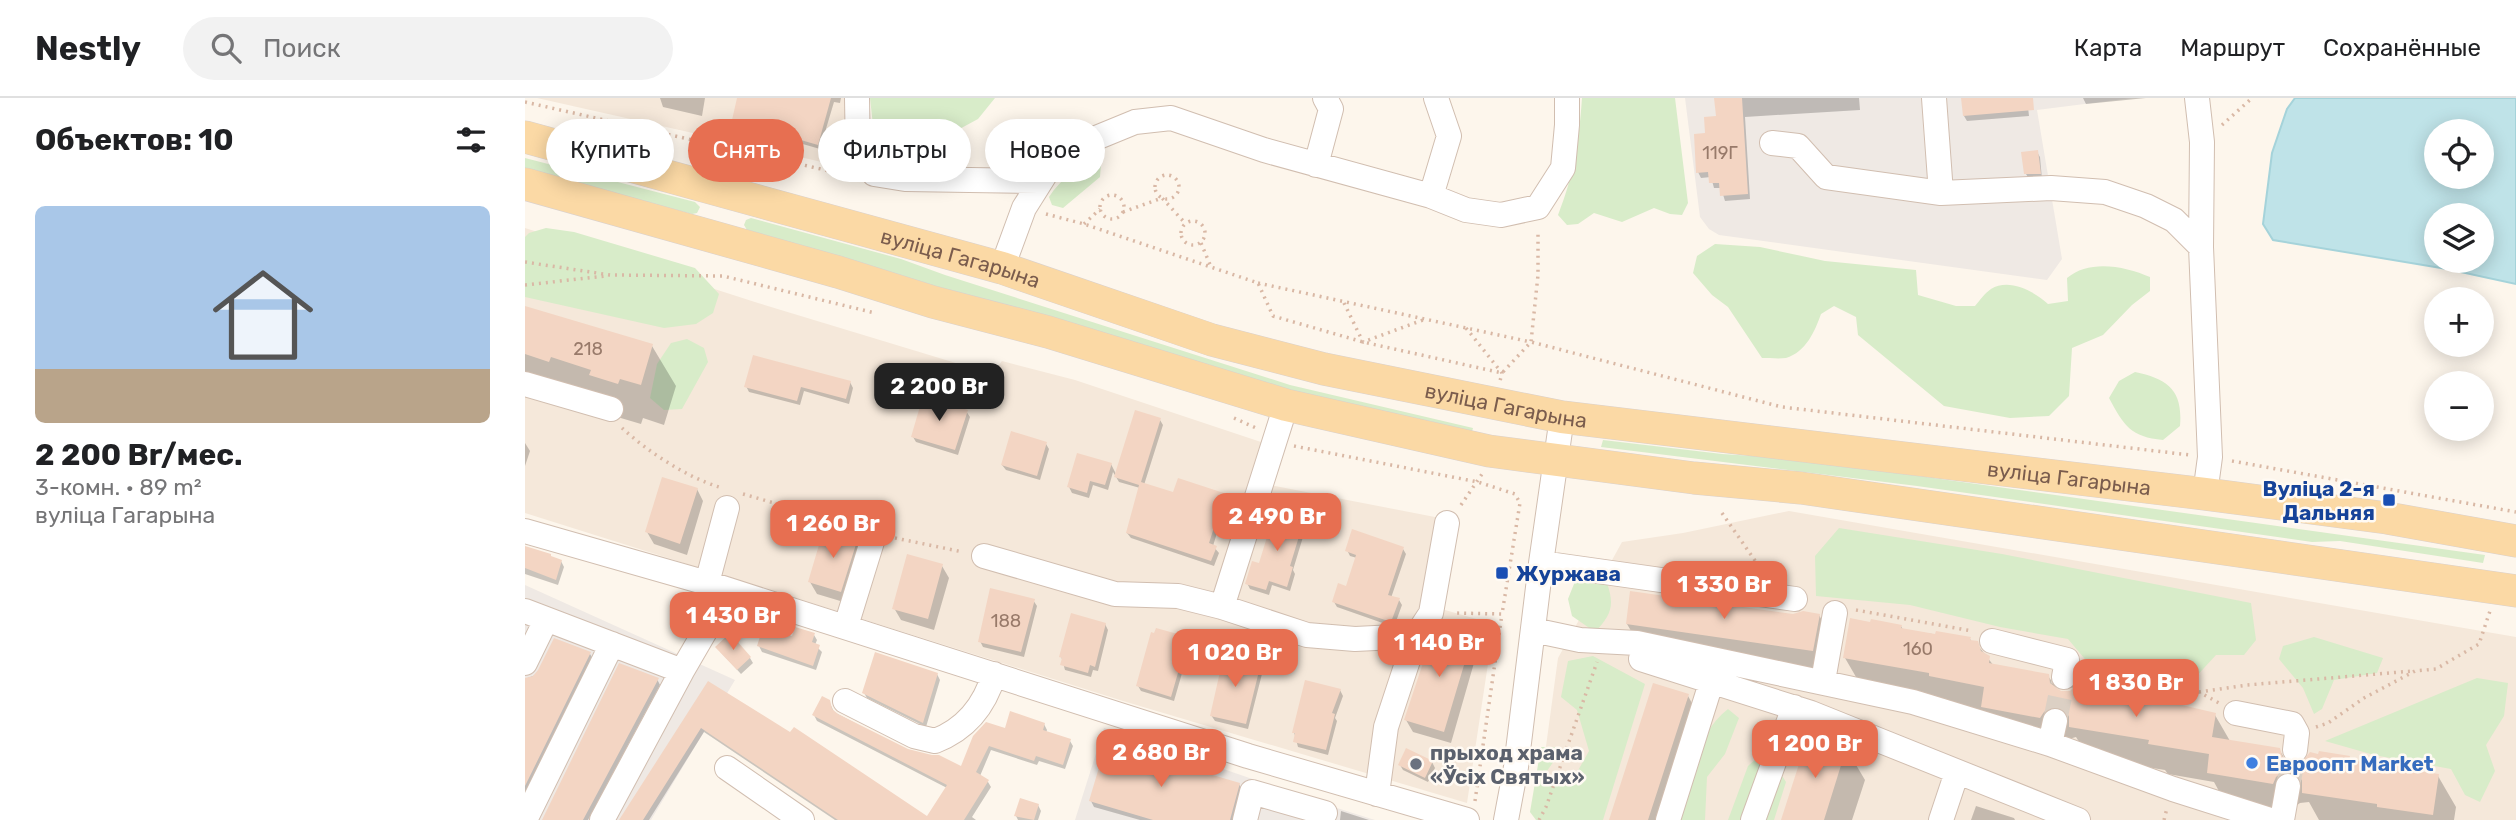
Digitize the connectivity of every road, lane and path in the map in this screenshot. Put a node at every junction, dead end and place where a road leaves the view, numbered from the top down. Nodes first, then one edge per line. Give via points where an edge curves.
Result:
1 (857, 98) edge
2 (1325, 98) edge
3 (1436, 98) edge
4 (1567, 98) edge
5 (1934, 98) edge
6 (2197, 98) edge
7 (2252, 98) edge
8 (525, 102) edge
9 (1137, 110) edge
10 (1105, 129) edge
11 (525, 137) edge
12 (2202, 142) junction
13 (1772, 143) dead end
14 (1316, 165) junction
15 (818, 168) edge
16 (985, 180) edge
17 (1038, 182) edge
18 (696, 184) junction
19 (526, 186) edge
20 (1941, 193) junction
21 (1431, 196) junction
22 (1162, 198) junction
23 (758, 201) junction
24 (1538, 207) junction
25 (1024, 208) junction
26 (1100, 209) junction
27 (1123, 212) junction
28 (1084, 224) junction
29 (1186, 224) junction
30 (685, 229) junction
31 (1201, 243) junction
32 (745, 245) junction
33 (2201, 247) junction
34 (525, 262) edge
35 (1002, 268) junction
36 (1212, 268) junction
37 (610, 275) junction
38 (1258, 283) junction
39 (525, 285) edge
40 (1343, 303) junction
41 (884, 315) dead end
42 (1425, 320) junction
43 (1466, 328) junction
44 (1363, 342) junction
45 (1531, 342) junction
46 (1502, 373) junction
47 (525, 384) edge
48 (1286, 405) junction
49 (611, 409) joint
50 (1231, 416) dead end
51 (1562, 417) junction
52 (1276, 438) junction
53 (2210, 457) junction
54 (1557, 459) junction
55 (1485, 469) dead end
56 (1478, 482) junction
57 (2205, 494) junction
58 (732, 497) junction
59 (2516, 512) edge
60 (1722, 513) dead end
61 (1447, 523) joint
62 (525, 531) edge
63 (875, 532) junction
64 (2516, 541) edge
65 (985, 556) joint
66 (1541, 563) junction
67 (718, 586) junction
68 (2516, 591) edge
69 (1787, 598) joint
70 (1222, 607) junction
71 (1842, 610) joint
72 (2490, 611) dead end
73 (1431, 613) junction
74 (1502, 614) junction
75 (535, 615) edge
76 (846, 626) junction
77 (1532, 629) junction
78 (1416, 635) junction
79 (1992, 641) joint
80 (612, 644) junction
81 (1591, 645) junction
82 (525, 663) edge
83 (2066, 668) joint
84 (681, 671) junction
85 (2415, 671) junction
86 (994, 674) junction
87 (1712, 680) junction
88 (1823, 681) junction
89 (2199, 692) junction
90 (845, 701) dead end
91 (1794, 707) junction
92 (2236, 713) joint
93 (2296, 742) joint
94 (727, 768) dead end
95 (1957, 772) junction
96 (2288, 786) tunnel mouth
97 (1377, 794) junction
98 (1325, 813) dead end
99 (1470, 813) edge
100 (525, 820) edge
101 (602, 820) edge
102 (802, 820) edge
103 (1245, 820) edge
104 (1506, 820) edge
105 (1539, 820) edge
106 (1668, 820) edge
107 (1753, 820) edge
108 (1941, 820) edge
109 (2078, 820) edge
110 (2270, 820) edge
111 (2281, 820) edge

1 - 16 street via 858,155 874,174
2 - 14 street via 1331,109
3 - 21 street via 1449,136
4 - 24 street via 1563,168
5 - 20 street
6 - 12 street
7 - 12 path
8 - 15 path
9 - 10 street
9 - 14 street
11 - 18 main road, вуліца Гагарына
12 - 33 street
13 - 20 street via 1798,146 1826,177
14 - 21 street
17 - 25 street
18 - 23 main road, вуліца Гагарына
18 - 30 main road via 708,194 711,208 704,221
19 - 30 main road
20 - 33 street via 2051,188 2105,192 2174,220
21 - 24 street via 1466,210 1501,215
22 - 22 path via 1178,191 1171,175 1155,182
22 - 27 path
22 - 29 path
23 - 32 main road via 744,207 736,220 737,234
23 - 35 main road, вуліца Гагарына
24 - 45 path via 1538,275
25 - 28 path
25 - 35 street
26 - 27 path via 1114,220
26 - 27 path via 1110,195 1122,200
26 - 28 path
28 - 36 path
29 - 31 path via 1203,226
29 - 31 path via 1181,235 1184,241
30 - 32 main road
31 - 36 path
32 - 48 main road
33 - 53 street
34 - 37 path
35 - 51 main road, вуліца Гагарына via 1224,344
36 - 38 path
37 - 39 path
37 - 41 path via 723,276
38 - 40 path
38 - 44 path via 1273,316
40 - 42 path
40 - 44 path
42 - 43 path
42 - 44 path
43 - 45 path
43 - 46 path
44 - 46 path
45 - 46 path
45 - 53 path via 1782,407
47 - 49 street
48 - 52 street
48 - 54 main road via 1489,451
49 - 58 path via 613,419 638,443
50 - 52 path
51 - 54 street
51 - 57 main road, вуліца Гагарына
52 - 56 path via 1290,446
52 - 70 street
53 - 57 street
53 - 59 path
54 - 66 street
54 - 68 main road via 1829,492
55 - 56 path
56 - 61 path
56 - 74 path via 1515,494 1520,503
57 - 64 main road, вуліца Гагарына
58 - 63 path
58 - 67 street
60 - 69 path
61 - 73 street
62 - 67 street
63 - 65 path
63 - 76 street
65 - 70 street via 1115,594 1178,596
66 - 69 street
66 - 77 street
67 - 76 street
67 - 84 street
70 - 78 street via 1307,635 1355,639
71 - 79 path via 1978,632
71 - 88 street
72 - 85 path via 2479,644 2436,669
73 - 74 path
73 - 78 street
74 - 99 path
75 - 80 street
75 - 82 street
76 - 86 street
77 - 81 street
77 - 104 street
78 - 97 street via 1386,727
79 - 83 street
80 - 84 street
80 - 100 street
81 - 87 street
81 - 88 street via 1637,643
81 - 105 path
83 - 89 path
84 - 101 street
85 - 89 path
85 - 93 path
86 - 90 street via 982,705 935,741 914,736
86 - 97 street
87 - 91 street
87 - 106 street
88 - 110 street via 2053,733 2173,789
89 - 92 path
91 - 95 street
91 - 107 street
92 - 93 street via 2292,724
94 - 102 street
95 - 108 street
95 - 109 street
96 - 111 street
97 - 99 street
98 - 103 street via 1252,792

